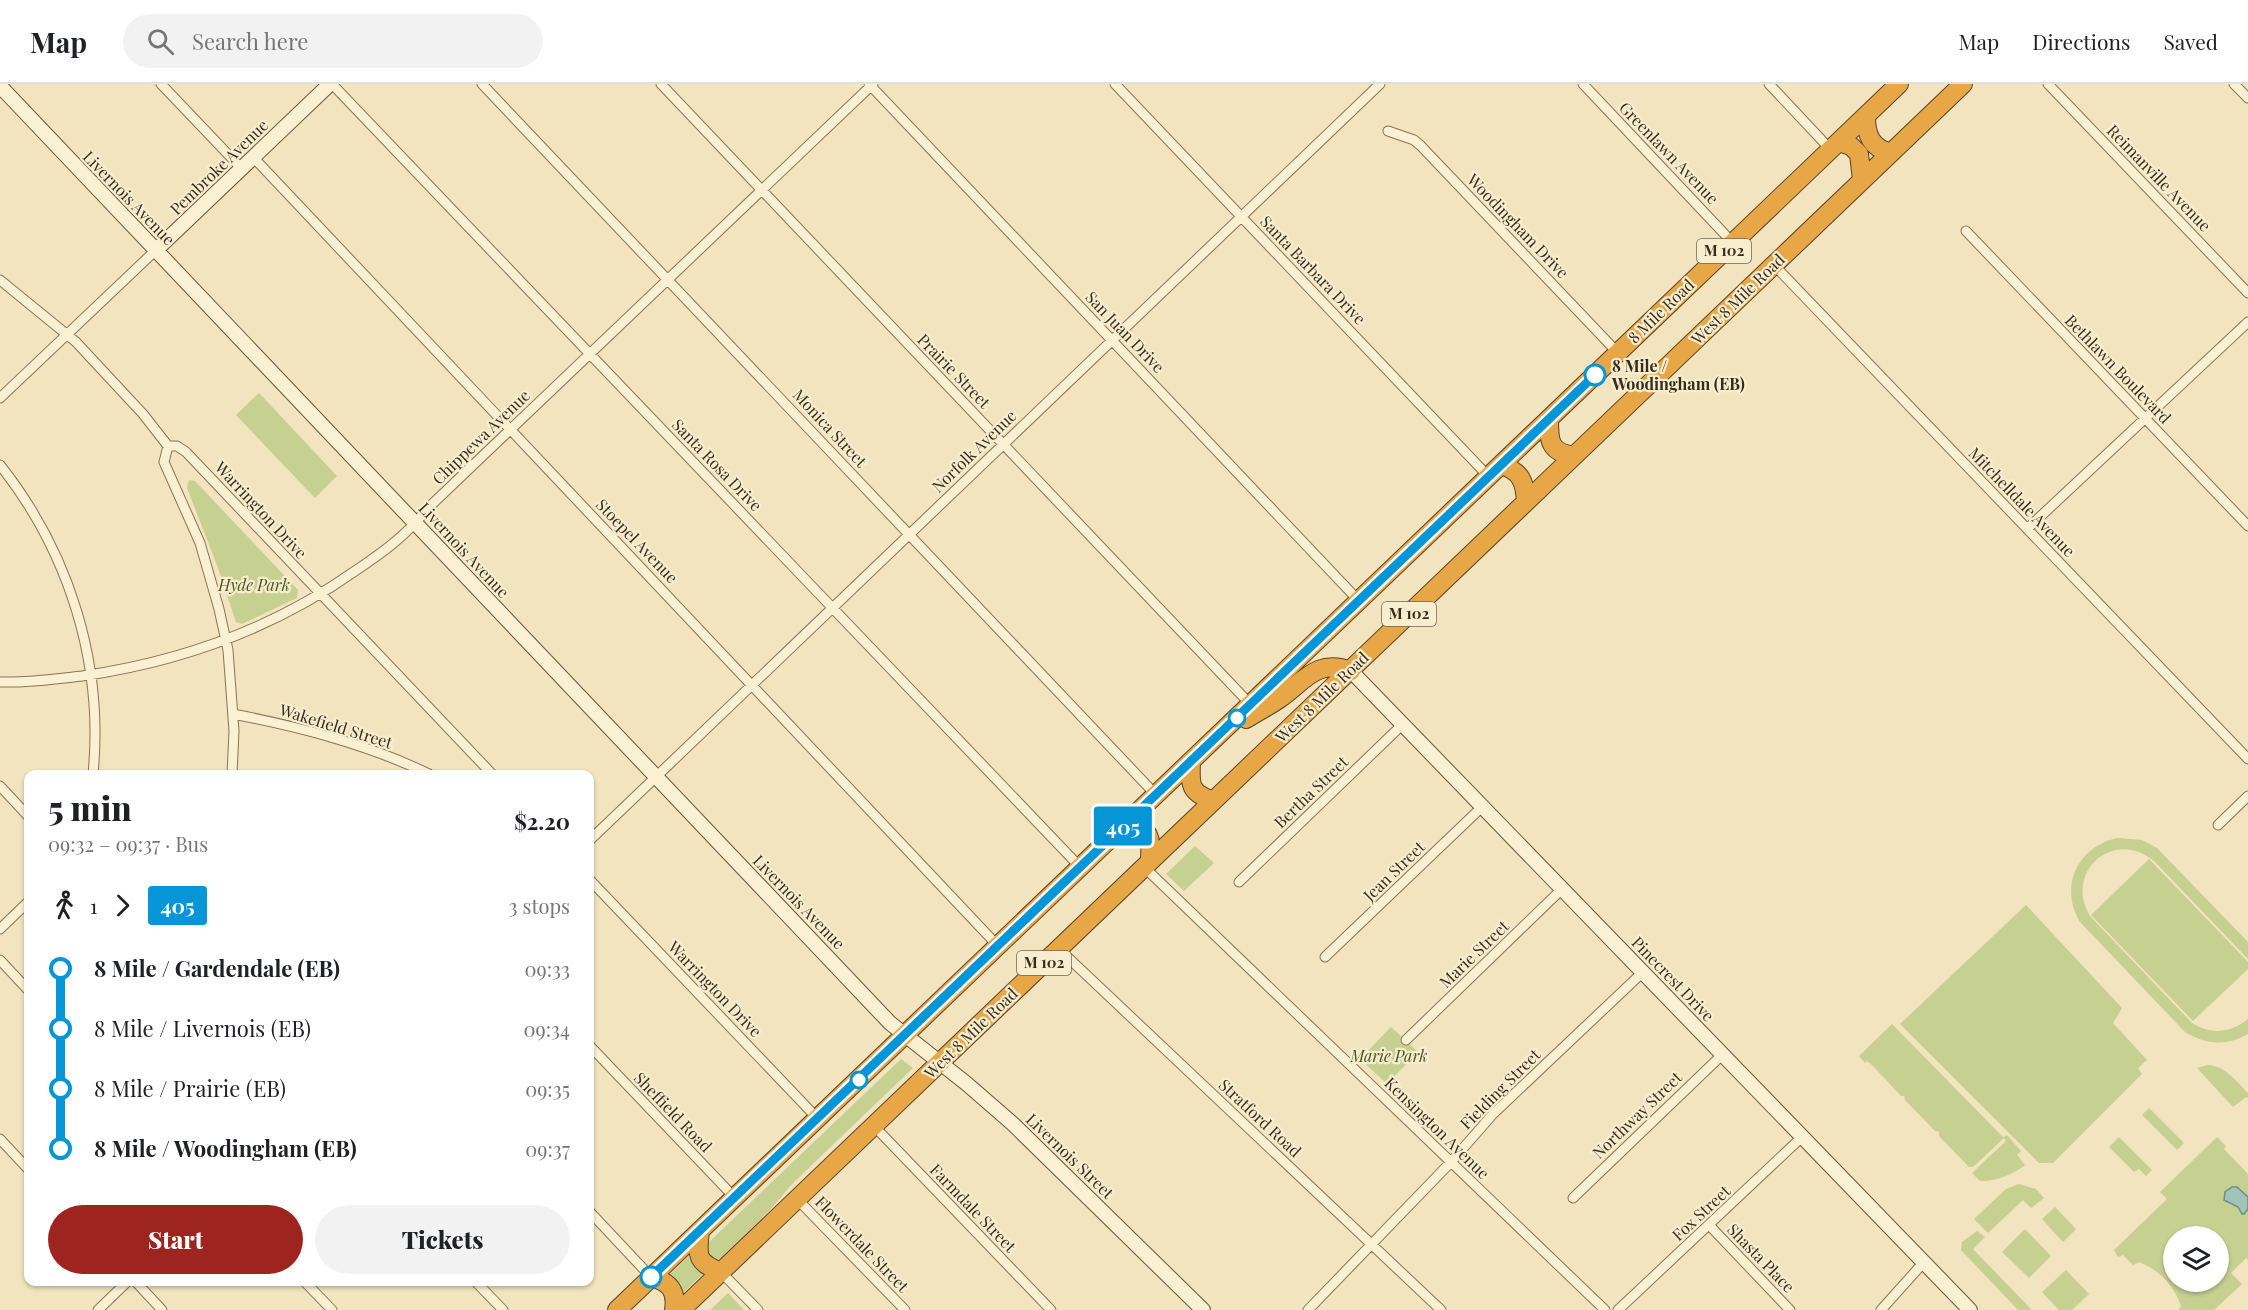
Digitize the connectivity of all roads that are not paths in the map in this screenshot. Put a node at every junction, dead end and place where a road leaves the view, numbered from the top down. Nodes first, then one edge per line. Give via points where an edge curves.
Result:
1 (161, 84) edge
2 (331, 84) edge
3 (482, 84) edge
4 (661, 84) edge
5 (1115, 84) edge
6 (1380, 84) edge
7 (1583, 84) edge
8 (1769, 84) edge
9 (1899, 84) edge
10 (1963, 84) edge
11 (2048, 84) edge
12 (2234, 84) edge
13 (871, 85) edge
14 (0, 86) edge
15 (2248, 98) edge
16 (1866, 116) junction
17 (1388, 131) dead end
18 (1835, 146) junction
19 (1891, 153) junction
20 (253, 157) junction
21 (242, 169) junction
22 (1862, 180) junction
23 (762, 190) junction
24 (1241, 217) junction
25 (1966, 231) dead end
26 (1733, 243) junction
27 (156, 250) junction
28 (1774, 265) junction
29 (668, 279) junction
30 (0, 280) edge
31 (2248, 293) edge
32 (2248, 322) edge
33 (66, 335) junction
34 (1112, 340) junction
35 (1618, 353) junction
36 (590, 354) junction
37 (0, 398) edge
38 (1549, 419) junction
39 (2145, 419) junction
40 (510, 430) junction
41 (1003, 444) junction
42 (168, 446) junction
43 (1574, 456) junction
44 (0, 465) edge
45 (1495, 471) junction
46 (1526, 502) junction
47 (416, 524) junction
48 (2248, 526) edge
49 (2027, 529) junction
50 (909, 534) junction
51 (321, 594) junction
52 (1359, 601) junction
53 (832, 607) junction
54 (225, 639) junction
55 (1351, 671) junction
56 (90, 674) junction
57 (0, 682) edge
58 (753, 684) junction
59 (1251, 705) junction
60 (233, 714) junction
61 (1403, 724) junction
62 (1219, 735) junction
63 (2248, 759) edge
64 (1191, 761) junction
65 (93, 770) edge
66 (232, 770) edge
67 (420, 770) edge
68 (488, 770) edge
69 (657, 777) junction
70 (0, 786) edge
71 (1156, 795) junction
72 (2248, 796) edge
73 (1213, 801) junction
74 (1483, 806) junction
75 (24, 812) edge
76 (1128, 821) junction
77 (2218, 825) dead end
78 (594, 836) edge
79 (1147, 864) junction
80 (1080, 867) junction
81 (1239, 882) dead end
82 (594, 884) edge
83 (1562, 889) junction
84 (24, 906) edge
85 (0, 929) edge
86 (998, 946) junction
87 (1059, 949) junction
88 (1325, 957) dead end
89 (0, 960) edge
90 (1643, 972) junction
91 (24, 986) edge
92 (906, 1035) junction
93 (1406, 1040) dead end
94 (594, 1050) edge
95 (1723, 1054) junction
96 (941, 1062) junction
97 (818, 1119) junction
98 (874, 1126) junction
99 (1802, 1137) junction
100 (0, 1139) edge
101 (1451, 1162) junction
102 (24, 1165) edge
103 (735, 1198) junction
104 (797, 1198) junction
105 (1573, 1198) dead end
106 (594, 1216) edge
107 (1710, 1226) junction
108 (700, 1231) junction
109 (1371, 1244) junction
110 (1924, 1262) junction
111 (721, 1272) junction
112 (651, 1277) junction
113 (123, 1286) edge
114 (140, 1286) edge
115 (309, 1286) edge
116 (480, 1286) edge
117 (98, 1310) edge
118 (162, 1310) edge
119 (332, 1310) edge
120 (503, 1310) edge
121 (617, 1310) edge
122 (674, 1310) edge
123 (681, 1310) edge
124 (758, 1310) edge
125 (905, 1310) edge
126 (1051, 1310) edge
127 (1203, 1310) edge
128 (1308, 1310) edge
129 (1441, 1310) edge
130 (1605, 1310) edge
131 (1618, 1310) edge
132 (1790, 1310) edge
133 (1881, 1310) edge
134 (1970, 1310) edge

1 - 21 street
2 - 20 street, Pembroke Avenue
2 - 36 street, Santa Rosa Drive
3 - 29 street, Monica Street
4 - 23 street, Prairie Street
5 - 24 street, Santa Barbara Drive
6 - 24 street, Norfolk Avenue via 1368,90
7 - 26 street, Greenlawn Avenue
8 - 18 street
9 - 16 highway, 8 Mile Road / M 102
10 - 19 highway, West 8 Mile Road / M 102
11 - 31 street, Reimanville Avenue
12 - 15 street
13 - 23 street, Chippewa Avenue
13 - 34 street, San Juan Drive
14 - 27 street, Livernois Avenue
16 - 18 highway, 8 Mile Road / M 102
16 - 19 highway via 1871,142
17 - 35 street, Woodingham Drive via 1421,146
18 - 22 highway via 1851,146 1859,154
18 - 26 highway, 8 Mile Road / M 102
19 - 22 highway, West 8 Mile Road / M 102
20 - 21 street, Pembroke Avenue
20 - 40 street, Stoepel Avenue
21 - 27 street, Pembroke Avenue
22 - 28 highway, West 8 Mile Road / M 102
23 - 29 street, Chippewa Avenue
23 - 41 street, Prairie Street
24 - 34 street, Norfolk Avenue
24 - 45 street, Santa Barbara Drive
25 - 39 street, Bethlawn Boulevard
26 - 35 highway, 8 Mile Road / M 102
27 - 33 street, Pembroke Avenue
27 - 47 street, Livernois Avenue
28 - 43 highway, West 8 Mile Road / M 102
28 - 49 street, Mitchelldale Avenue
29 - 36 street, Chippewa Avenue
29 - 50 street, Monica Street
30 - 33 street, Warrington Drive
32 - 39 street
33 - 37 street, Pembroke Avenue
33 - 42 street, Warrington Drive via 102,369
34 - 41 street, Norfolk Avenue
34 - 52 street, San Juan Drive
35 - 38 highway, 8 Mile Road / M 102
36 - 40 street, Chippewa Avenue
36 - 53 street, Santa Rosa Drive
38 - 43 highway via 1553,447
38 - 45 highway, 8 Mile Road / M 102
39 - 48 street, Bethlawn Boulevard
39 - 49 street
40 - 47 street, Chippewa Avenue
40 - 58 street, Stoepel Avenue
41 - 50 street, Norfolk Avenue
41 - 59 street, Prairie Street
42 - 51 street, Warrington Drive via 177,446 186,453
42 - 54 street via 164,462 200,543
43 - 46 highway, West 8 Mile Road / M 102
44 - 56 street via 35,515 63,571 81,624
45 - 46 highway via 1510,467 1521,475
45 - 52 highway, 8 Mile Road / M 102
46 - 55 highway, West 8 Mile Road / M 102
47 - 51 street, Chippewa Avenue via 371,561
47 - 69 street, Livernois Avenue
49 - 63 street, Mitchelldale Avenue
50 - 53 street, Norfolk Avenue
50 - 71 street, Monica Street
51 - 54 street, Chippewa Avenue
51 - 68 street, Warrington Drive
52 - 59 highway, 8 Mile Road / M 102
53 - 58 street, Norfolk Avenue
53 - 80 street, Santa Rosa Drive
54 - 56 street, Chippewa Avenue via 161,660
54 - 60 street
55 - 61 street, Pinecrest Drive
55 - 62 highway via 1332,667 1312,673 1281,698
55 - 73 highway, West 8 Mile Road / M 102
56 - 57 street, Chippewa Avenue
56 - 65 street via 95,733
58 - 69 street, Norfolk Avenue
58 - 86 street, Stoepel Avenue
59 - 62 highway, 8 Mile Road / M 102
60 - 66 street
60 - 67 street, Wakefield Street via 344,740
61 - 74 street, Pinecrest Drive
61 - 81 street, Bertha Street
62 - 64 highway, 8 Mile Road / M 102
64 - 71 highway, 8 Mile Road / M 102
64 - 73 highway via 1193,789
69 - 78 street, Norfolk Avenue
69 - 92 street, Livernois Avenue via 890,1023
70 - 75 street
71 - 76 highway, 8 Mile Road / M 102
72 - 77 street
73 - 79 highway, West 8 Mile Road / M 102
74 - 83 street, Pinecrest Drive
74 - 88 street, Jean Street
76 - 79 highway via 1148,832 1151,846
76 - 80 highway, 8 Mile Road / M 102
79 - 87 highway, West 8 Mile Road / M 102
79 - 101 street, Kensington Avenue
80 - 86 highway, 8 Mile Road / M 102
82 - 97 street, Warrington Drive
83 - 90 street, Pinecrest Drive
83 - 93 street, Marie Street
84 - 85 street
86 - 92 highway, 8 Mile Road / M 102
87 - 96 highway, West 8 Mile Road / M 102
87 - 109 street, Stratford Road
89 - 91 street
90 - 95 street, Pinecrest Drive
90 - 101 street, Fielding Street via 1493,1114
92 - 96 street, Livernois Street
92 - 97 highway, 8 Mile Road / M 102
94 - 103 street, Sheffield Road
95 - 99 street, Pinecrest Drive
95 - 105 street, Northway Street
96 - 98 highway, West 8 Mile Road / M 102
96 - 127 street, Livernois Street via 1051,1160
97 - 103 highway, 8 Mile Road / M 102
98 - 104 highway, West 8 Mile Road / M 102
98 - 126 street, Farmdale Street
99 - 107 street, Fox Street
99 - 110 street, Pinecrest Drive
100 - 102 street
101 - 109 street, Fielding Street
101 - 130 street, Kensington Avenue
103 - 108 highway, 8 Mile Road / M 102
104 - 111 highway, West 8 Mile Road / M 102
104 - 125 street, Flowerdale Street
106 - 112 street
107 - 131 street, Fox Street
107 - 132 street, Shasta Place
108 - 111 highway via 701,1261
108 - 112 highway, 8 Mile Road / M 102
109 - 128 street, Fielding Street
109 - 129 street, Stratford Road
110 - 133 street
110 - 134 street, Pinecrest Drive
111 - 123 highway, West 8 Mile Road / M 102
111 - 124 street
112 - 121 highway, 8 Mile Road / M 102
112 - 122 highway via 672,1287
113 - 117 street
114 - 118 street
115 - 119 street
116 - 120 street

